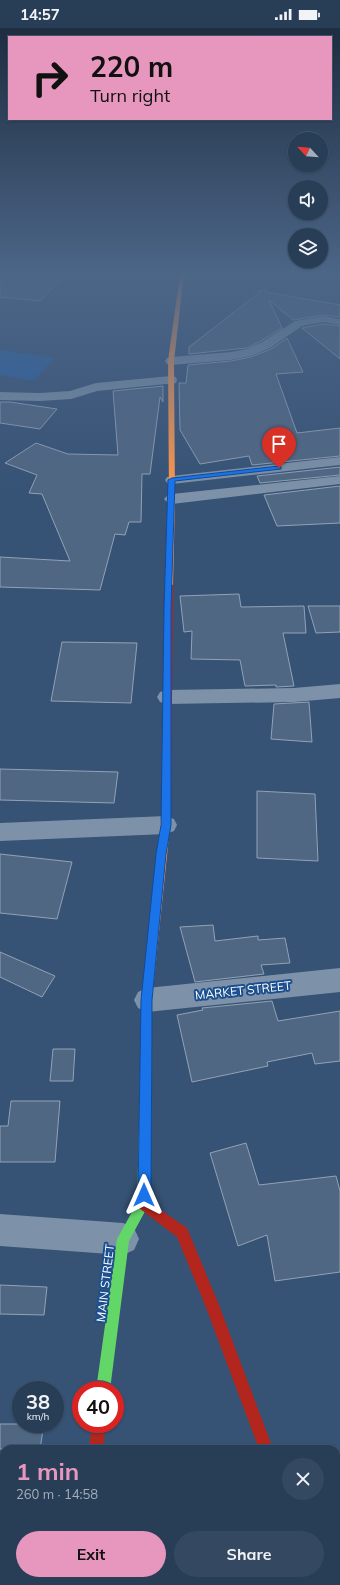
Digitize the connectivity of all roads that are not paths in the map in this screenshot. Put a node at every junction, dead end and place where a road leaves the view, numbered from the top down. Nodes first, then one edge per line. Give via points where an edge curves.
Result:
1 (173, 347) edge
2 (262, 347) edge
3 (171, 361) junction
4 (171, 380) junction
5 (0, 396) edge
6 (340, 461) edge
7 (172, 480) junction
8 (340, 480) edge
9 (172, 499) junction
10 (340, 691) edge
11 (167, 697) junction
12 (166, 825) junction
13 (0, 832) edge
14 (340, 980) edge
15 (147, 1000) junction
16 (143, 1204) junction
17 (0, 1230) edge
18 (123, 1239) junction
19 (104, 1381) edge
20 (98, 1433) edge
21 (96, 1445) edge
22 (264, 1445) edge

1 - 3 street, MAIN STREET
2 - 3 street via 231,356
3 - 4 street, MAIN STREET
4 - 5 street via 96,387 71,395
4 - 7 street, MAIN STREET
6 - 7 street
7 - 9 street, MAIN STREET
8 - 9 street
9 - 11 street, MAIN STREET
10 - 11 street via 294,695
11 - 12 street, MAIN STREET
12 - 13 street
12 - 15 street, MAIN STREET
14 - 15 street, MARKET STREET
15 - 16 street, MAIN STREET
16 - 18 street, MAIN STREET
16 - 22 street via 182,1233
17 - 18 street
18 - 19 street, MAIN STREET
20 - 21 street

